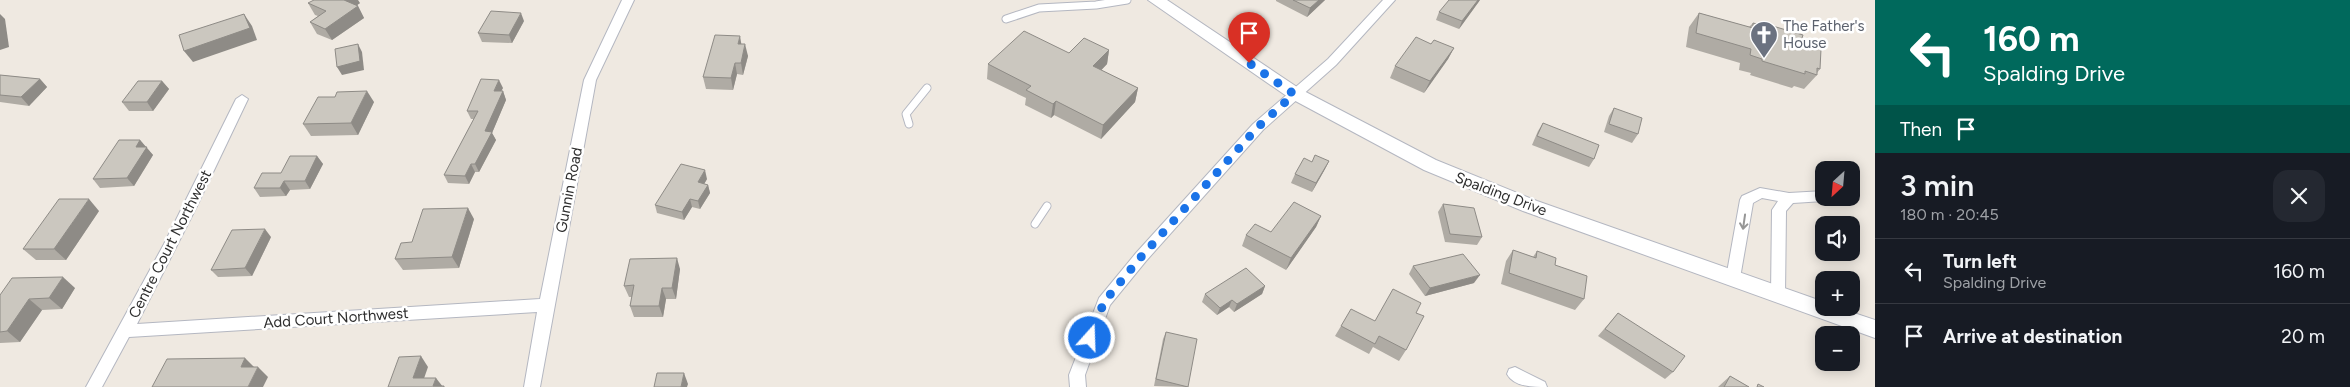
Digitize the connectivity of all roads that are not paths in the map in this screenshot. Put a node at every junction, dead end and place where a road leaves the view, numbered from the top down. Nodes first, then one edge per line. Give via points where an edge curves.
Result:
1 (628, 0) edge
2 (1127, 0) edge
3 (1156, 0) edge
4 (1389, 0) edge
5 (1006, 19) dead end
6 (927, 88) dead end
7 (1294, 94) junction
8 (242, 99) dead end
9 (910, 124) dead end
10 (1815, 197) edge
11 (1789, 198) junction
12 (1046, 206) dead end
13 (1035, 224) dead end
14 (1732, 278) junction
15 (1778, 295) junction
16 (546, 305) junction
17 (1875, 329) edge
18 (126, 331) junction
19 (1515, 374) dead end
20 (94, 387) edge
21 (532, 387) edge
22 (1078, 387) edge
23 (1540, 387) edge

1 - 16 street, Gunnin Road via 590,80
2 - 5 lane via 1039,8
3 - 7 main road, Spalding Drive
4 - 7 street via 1332,62
6 - 9 lane via 906,114
7 - 14 main road, Spalding Drive via 1430,165 1530,206
7 - 22 street via 1235,151 1104,302 1077,375
8 - 18 street, Centre Court Northwest
10 - 11 street
11 -> 14 street via 1760,194 1747,200
11 - 15 street via 1779,210
12 - 13 lane
14 - 15 main road, Spalding Drive
15 - 17 main road, Spalding Drive
16 - 18 street, Add Court Northwest
16 - 21 street, Gunnin Road
18 - 20 street, Centre Court Northwest
19 - 23 street

